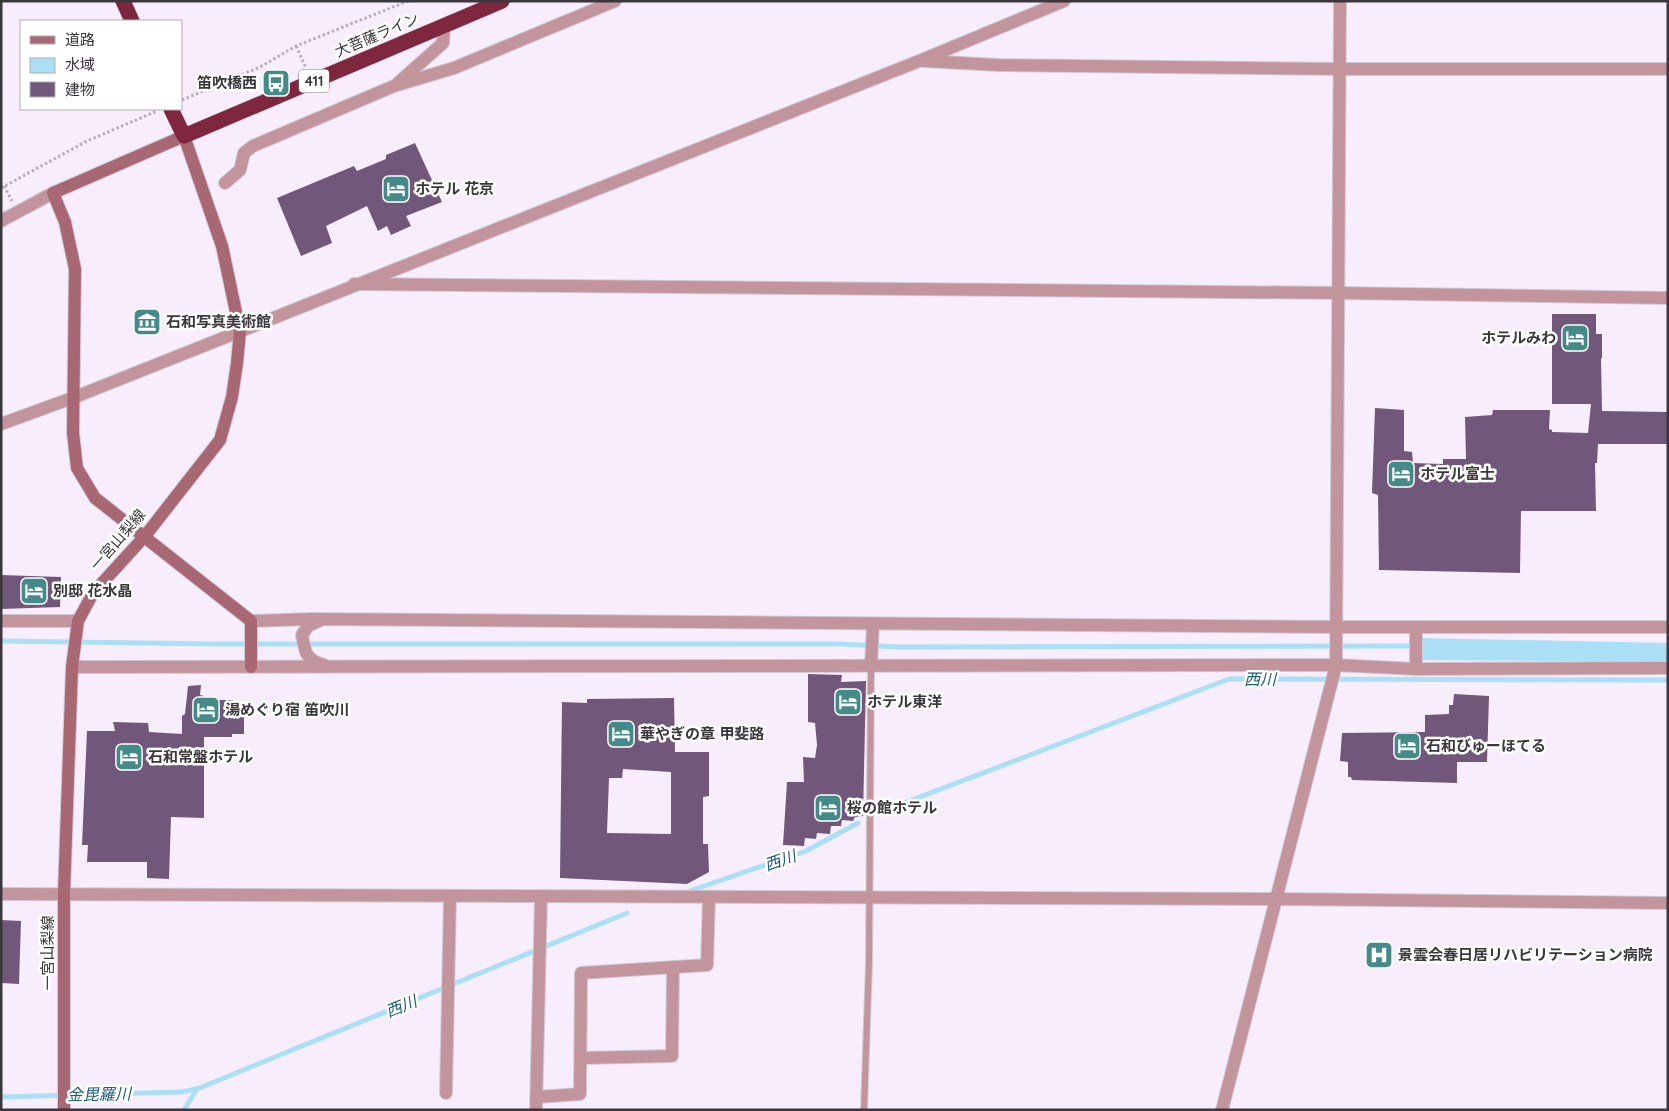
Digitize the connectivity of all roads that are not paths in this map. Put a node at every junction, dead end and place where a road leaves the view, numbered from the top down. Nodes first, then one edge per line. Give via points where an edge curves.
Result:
1 (123, 1) edge
2 (502, 1) edge
3 (615, 1) edge
4 (1064, 1) edge
5 (1340, 1) edge
6 (132, 20) edge
7 (444, 26) junction
8 (919, 61) junction
9 (1340, 69) junction
10 (1668, 69) edge
11 (394, 86) junction
12 (173, 110) edge
13 (184, 136) junction
14 (225, 183) dead end
15 (53, 193) junction
16 (1, 222) edge
17 (354, 284) junction
18 (1339, 293) junction
19 (1668, 298) edge
20 (240, 331) junction
21 (74, 397) junction
22 (1, 424) edge
23 (145, 536) junction
24 (322, 619) junction
25 (1, 621) edge
26 (78, 621) junction
27 (251, 621) junction
28 (873, 624) junction
29 (1668, 627) edge
30 (1336, 632) junction
31 (1415, 632) junction
32 (73, 661) junction
33 (1415, 665) junction
34 (1334, 666) junction
35 (251, 667) junction
36 (329, 667) junction
37 (871, 667) junction
38 (1668, 668) edge
39 (1, 894) edge
40 (64, 894) junction
41 (450, 896) junction
42 (541, 896) junction
43 (709, 897) junction
44 (868, 897) junction
45 (1277, 899) junction
46 (1668, 903) edge
47 (673, 967) junction
48 (581, 1058) junction
49 (446, 1093) dead end
50 (537, 1097) junction
51 (64, 1108) edge
52 (536, 1110) edge
53 (864, 1110) edge
54 (1222, 1110) edge

1 - 6 highway
2 - 7 highway, 大菩薩ライン / 411
3 - 11 street via 454,68
4 - 8 street
5 - 9 street
7 - 11 street via 443,43
7 - 13 highway, 大菩薩ライン / 411
8 - 9 street via 998,66
8 - 17 street
9 - 10 street
9 - 18 street
11 - 14 street via 253,146 244,153 240,170
12 - 13 highway
13 - 15 main road
13 - 20 main road, 一宮山梨線 via 222,246
15 - 16 street
15 - 21 main road via 65,222 75,269
17 - 18 street
17 - 20 street
18 - 19 street
18 - 30 street
20 - 21 street
20 - 23 main road, 一宮山梨線 via 232,397 220,440
21 - 22 street
21 - 23 main road via 73,433 77,468 95,498
23 - 26 main road, 一宮山梨線 via 93,593
23 - 27 main road
24 - 27 street
24 - 28 street
24 - 36 street via 308,626 302,635 304,650 312,661
25 - 26 street
26 - 32 main road, 一宮山梨線
27 - 35 main road
28 - 30 street
28 - 37 street
29 - 31 street
30 - 31 street
30 - 34 street
31 - 33 street
32 - 35 street
32 - 40 main road, 一宮山梨線
33 - 34 street
33 - 38 street
34 - 37 street
34 - 45 street
35 - 36 street
36 - 37 street
37 - 44 lane
39 - 40 street
40 - 41 street
40 - 51 main road, 一宮山梨線
41 - 42 street
41 - 49 street
42 - 43 street
42 - 50 street
43 - 44 street
43 - 47 street via 707,965
44 - 45 street
44 - 53 lane
45 - 46 street
45 - 54 street
47 - 48 street via 581,973
47 - 48 street via 672,1056
48 - 50 street via 580,1094
50 - 52 street

